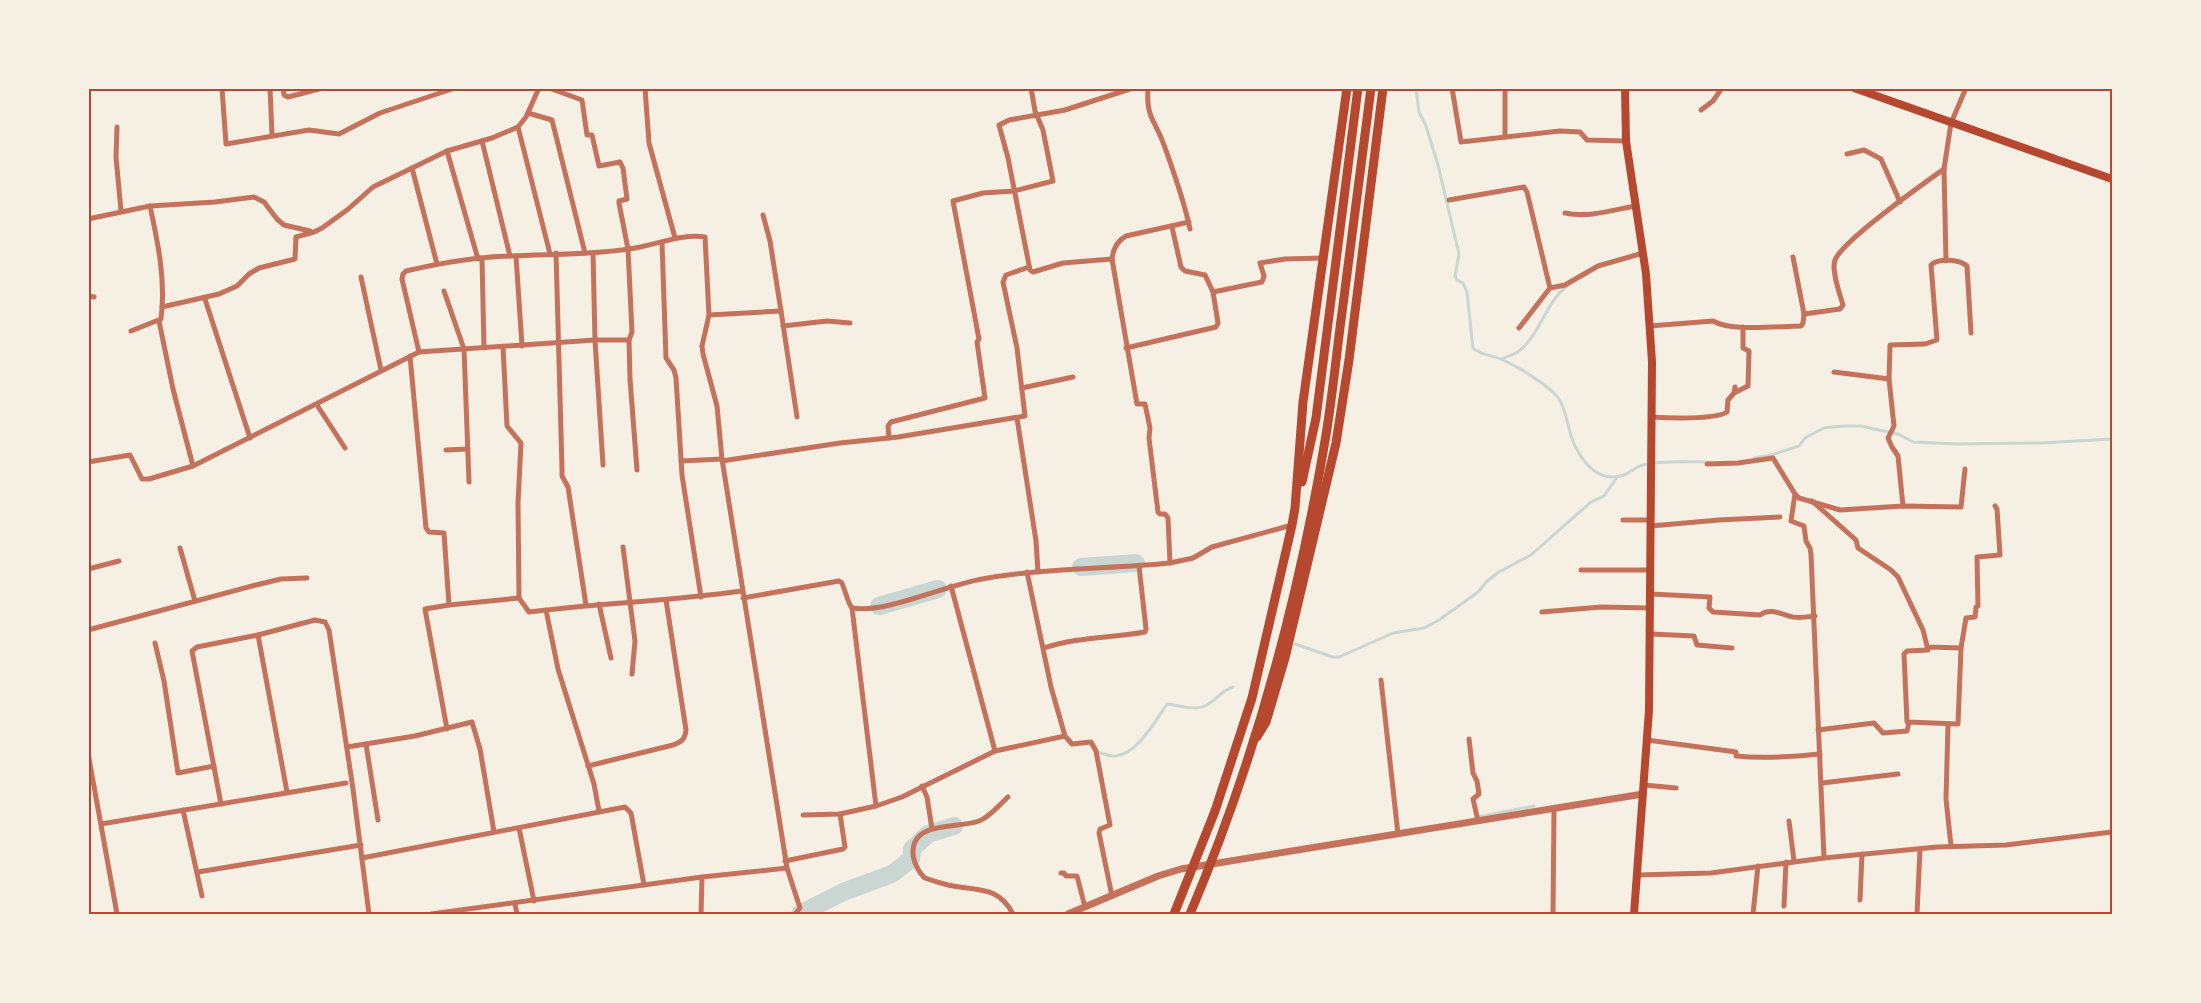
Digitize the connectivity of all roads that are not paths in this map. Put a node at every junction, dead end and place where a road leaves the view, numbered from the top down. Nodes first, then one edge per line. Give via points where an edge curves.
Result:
1 (222, 88) edge
2 (270, 88) edge
3 (283, 88) edge
4 (323, 88) edge
5 (539, 88) edge
6 (549, 88) edge
7 (645, 88) edge
8 (1031, 88) edge
9 (1133, 88) edge
10 (1148, 88) edge
11 (1347, 88) edge
12 (1358, 88) edge
13 (1371, 88) edge
14 (1383, 88) edge
15 (1452, 88) edge
16 (1505, 88) edge
17 (1625, 88) edge
18 (1722, 88) edge
19 (1854, 88) edge
20 (1966, 88) edge
21 (455, 89) edge
22 (1874, 92) edge
23 (1701, 110) dead end
24 (528, 113) junction
25 (1037, 117) junction
26 (1951, 123) junction
27 (117, 127) dead end
28 (518, 127) junction
29 (272, 135) junction
30 (1505, 137) junction
31 (482, 141) junction
32 (1626, 141) junction
33 (447, 151) junction
34 (1847, 154) dead end
35 (412, 168) junction
36 (1944, 169) junction
37 (2112, 179) edge
38 (1014, 191) junction
39 (1449, 200) dead end
40 (1900, 202) junction
41 (150, 206) junction
42 (1635, 206) junction
43 (121, 211) junction
44 (1565, 213) dead end
45 (763, 215) dead end
46 (88, 219) edge
47 (1172, 227) junction
48 (314, 232) junction
49 (675, 238) junction
50 (662, 243) junction
51 (628, 249) junction
52 (585, 253) junction
53 (593, 253) junction
54 (1643, 253) junction
55 (553, 254) junction
56 (513, 256) junction
57 (1793, 257) dead end
58 (480, 258) junction
59 (1323, 258) junction
60 (1112, 259) junction
61 (1946, 261) junction
62 (437, 264) junction
63 (1029, 267) junction
64 (361, 277) dead end
65 (1550, 288) junction
66 (444, 291) dead end
67 (1213, 292) junction
68 (205, 299) junction
69 (162, 307) junction
70 (781, 311) junction
71 (1804, 314) junction
72 (710, 315) junction
73 (159, 321) junction
74 (850, 322) dead end
75 (783, 326) junction
76 (1650, 326) junction
77 (1743, 327) junction
78 (1519, 328) dead end
79 (131, 330) dead end
80 (1971, 333) dead end
81 (595, 340) junction
82 (629, 340) junction
83 (559, 342) junction
84 (522, 346) junction
85 (503, 347) junction
86 (483, 348) junction
87 (1126, 348) junction
88 (464, 349) junction
89 (418, 352) junction
90 (410, 356) junction
91 (381, 370) junction
92 (1834, 372) dead end
93 (1072, 377) dead end
94 (1889, 379) junction
95 (1022, 388) junction
96 (317, 405) junction
97 (797, 417) dead end
98 (1651, 417) junction
99 (1017, 418) junction
100 (250, 438) junction
101 (890, 438) junction
102 (345, 448) dead end
103 (468, 449) junction
104 (446, 450) dead end
105 (722, 460) junction
106 (681, 461) junction
107 (88, 462) edge
108 (1707, 464) dead end
109 (603, 465) dead end
110 (193, 466) junction
111 (1965, 469) dead end
112 (637, 470) dead end
113 (469, 482) dead end
114 (1795, 494) junction
115 (1812, 501) junction
116 (1903, 506) junction
117 (1995, 506) dead end
118 (1295, 508) junction
119 (1780, 517) dead end
120 (1623, 520) dead end
121 (1651, 523) junction
122 (1292, 525) junction
123 (623, 547) dead end
124 (180, 548) dead end
125 (119, 561) dead end
126 (1170, 563) junction
127 (1139, 566) junction
128 (88, 569) edge
129 (1581, 570) dead end
130 (1651, 570) junction
131 (1027, 572) junction
132 (1038, 572) junction
133 (307, 578) dead end
134 (951, 586) junction
135 (742, 591) junction
136 (1651, 594) junction
137 (519, 597) junction
138 (701, 597) junction
139 (743, 598) junction
140 (195, 602) junction
141 (629, 603) junction
142 (599, 604) junction
143 (449, 605) junction
144 (586, 605) junction
145 (667, 605) junction
146 (852, 608) junction
147 (1650, 608) junction
148 (546, 610) junction
149 (1542, 612) dead end
150 (1815, 616) junction
151 (88, 630) edge
152 (1651, 634) junction
153 (258, 635) junction
154 (155, 643) dead end
155 (1929, 647) junction
156 (1044, 648) junction
157 (1732, 648) dead end
158 (1961, 648) junction
159 (611, 658) dead end
160 (632, 674) dead end
161 (1381, 680) dead end
162 (1909, 723) junction
163 (1948, 725) junction
164 (447, 729) junction
165 (1818, 730) junction
166 (1065, 736) junction
167 (1469, 739) dead end
168 (1647, 740) junction
169 (366, 744) junction
170 (347, 747) junction
171 (1249, 749) junction
172 (995, 752) junction
173 (88, 753) edge
174 (1820, 754) junction
175 (214, 766) junction
176 (588, 766) junction
177 (1898, 774) dead end
178 (351, 775) junction
179 (346, 783) junction
180 (1822, 783) junction
181 (1644, 785) junction
182 (922, 786) junction
183 (1676, 788) dead end
184 (353, 789) junction
185 (287, 792) junction
186 (1643, 794) junction
187 (1008, 797) dead end
188 (221, 804) junction
189 (876, 806) junction
190 (1554, 809) junction
191 (183, 810) junction
192 (599, 811) junction
193 (803, 814) dead end
194 (840, 814) junction
195 (378, 820) dead end
196 (1478, 821) junction
197 (1790, 821) dead end
198 (101, 824) junction
199 (519, 828) junction
200 (932, 829) junction
201 (494, 832) junction
202 (2112, 832) edge
203 (1398, 834) junction
204 (361, 845) junction
205 (1951, 846) junction
206 (1920, 849) junction
207 (1862, 854) junction
208 (362, 858) junction
209 (1824, 858) junction
210 (785, 861) junction
211 (1794, 861) junction
212 (1786, 862) junction
213 (1210, 864) junction
214 (1758, 866) junction
215 (1194, 867) junction
216 (787, 868) junction
217 (198, 872) junction
218 (1060, 873) dead end
219 (1637, 875) junction
220 (702, 877) junction
221 (644, 885) junction
222 (202, 896) dead end
223 (1112, 896) junction
224 (1860, 900) dead end
225 (534, 901) junction
226 (514, 904) junction
227 (1784, 906) dead end
228 (1084, 907) junction
229 (117, 915) edge
230 (369, 915) edge
231 (431, 915) edge
232 (517, 915) edge
233 (701, 915) edge
234 (795, 915) edge
235 (1013, 915) edge
236 (1068, 915) edge
237 (1174, 915) edge
238 (1190, 915) edge
239 (1553, 915) edge
240 (1634, 915) edge
241 (1753, 915) edge
242 (1917, 915) edge

1 - 29 street via 226,144
2 - 29 street
3 - 4 street via 288,96
5 - 24 street
6 - 51 street via 582,100 587,135 592,135 599,166 621,162 627,199 619,203
7 - 49 street via 650,143
8 - 25 street
9 - 25 street
10 - 47 street via 1149,115 1178,184 1189,226
11 - 59 highway
12 - 118 highway via 1316,418
13 - 171 highway via 1329,420 1286,626
14 - 171 highway via 1336,442 1275,694 1266,722
15 - 30 street via 1461,142
16 - 30 street
17 - 32 main road
18 - 23 street
19 - 22 main road
20 - 26 street
21 - 29 street via 380,113 339,134 309,130
22 - 26 main road
24 - 28 street
24 - 52 street via 552,120
25 - 38 street via 1054,179 1048,184
25 - 38 street via 999,124
26 - 36 street
26 - 37 main road
27 - 43 street
28 - 31 street
28 - 55 street
30 - 32 street via 1560,131 1580,132 1587,140
31 - 33 street
31 - 56 street
32 - 42 main road
33 - 35 street
33 - 58 street
34 - 40 street via 1864,150 1881,159
35 - 48 street via 373,187
35 - 62 street
36 - 40 street
36 - 61 street
38 - 63 street
38 - 101 street via 983,193 953,201 979,339 985,398 891,422
39 - 65 street via 1524,187
40 - 71 street via 1835,258 1842,307
41 - 43 street
41 - 48 street via 254,197 264,202 284,225
41 - 69 street via 157,237
42 - 44 street via 1597,213
42 - 54 main road
43 - 46 street
45 - 70 street
47 - 60 street via 1126,236 1118,242
47 - 67 street via 1181,267 1205,275
48 - 68 street via 296,237 295,259 259,268 237,286
49 - 50 street
49 - 72 street via 706,239
50 - 51 street
50 - 106 street via 666,358 676,378
51 - 53 street
51 - 82 street via 632,332
52 - 53 street
52 - 55 street
53 - 81 street
54 - 65 street via 1605,264 1565,285
54 - 76 main road
55 - 56 street
55 - 83 street
56 - 58 street
56 - 84 street
57 - 71 street
58 - 62 street
58 - 86 street
59 - 67 street via 1260,263 1262,282
59 - 118 highway via 1303,402
60 - 63 street via 1063,263 1033,272
60 - 87 street
61 - 80 street via 1967,266
61 - 94 street via 1936,261 1931,266 1937,340 1890,345
62 - 89 street via 406,271 402,276
63 - 95 street via 1006,275 1003,282
64 - 91 street
65 - 78 street
66 - 88 street
67 - 87 street via 1218,315 1216,327
68 - 69 street
68 - 100 street
69 - 73 street
70 - 72 street
70 - 75 street
71 - 77 street via 1801,326
72 - 105 street via 702,346 717,406
73 - 79 street
73 - 110 street
74 - 75 street
75 - 97 street
76 - 77 street via 1713,321
76 - 98 main road
77 - 98 street via 1743,348 1749,351 1748,386 1734,393 1724,414
81 - 82 street
81 - 83 street
81 - 109 street
82 - 112 street
83 - 84 street
83 - 144 street via 562,469 570,496
84 - 85 street
85 - 86 street
85 - 137 street via 507,426 520,443
86 - 88 street
87 - 126 street via 1137,404 1145,404 1150,428 1158,512 1168,518
88 - 89 street
88 - 103 street
89 - 90 street
90 - 91 street
90 - 143 street via 426,528 429,532 444,533
91 - 96 street
92 - 94 street
93 - 95 street
94 - 116 street via 1894,426 1888,438 1898,456
95 - 99 street via 1026,416
96 - 100 street
96 - 102 street
98 - 121 main road
99 - 101 street
99 - 132 street
100 - 110 street
101 - 105 street
103 - 104 street
103 - 113 street
105 - 106 street
105 - 135 street
106 - 138 street
107 - 110 street via 130,455 142,479
108 - 114 street via 1773,458
111 - 116 street via 1960,507
114 - 115 street
114 - 150 street via 1791,521 1804,526 1810,548
115 - 116 street via 1840,510
115 - 155 street via 1856,540 1858,548 1898,577
117 - 158 street via 2000,555 1977,557 1978,606 1975,616 1966,618
118 - 122 highway
119 - 121 street
120 - 121 street
121 - 130 main road
122 - 126 street
122 - 215 highway via 1252,698
123 - 141 street
124 - 140 street
125 - 128 street
126 - 127 street
127 - 132 street
127 - 156 street via 1145,632 1083,638
129 - 130 street
130 - 136 main road
131 - 132 street
131 - 134 street
131 - 156 street
133 - 140 street via 281,579
134 - 146 street via 873,609
134 - 172 street
135 - 138 street
135 - 139 street
136 - 147 main road
136 - 150 street via 1710,597 1711,611
137 - 143 street
137 - 148 street via 529,612
138 - 145 street
139 - 146 street via 839,581
139 - 210 street
140 - 151 street
141 - 142 street
141 - 145 street
141 - 160 street via 636,650
142 - 144 street
142 - 159 street
143 - 164 street via 425,609
144 - 148 street
145 - 176 street via 687,730 685,738 673,745
146 - 189 street
147 - 149 street
147 - 152 main road
148 - 176 street via 558,669
150 - 165 street
152 - 157 street via 1694,636 1696,645
152 - 168 main road
153 - 170 street via 315,620 325,622
153 - 175 street via 197,646 192,651
153 - 185 street
154 - 175 street via 178,773
155 - 158 street
155 - 162 street via 1926,651 1904,654
156 - 166 street
158 - 163 street via 1958,724
161 - 203 street
162 - 163 street
162 - 165 street via 1907,731 1883,733 1874,723
163 - 205 street via 1946,799
164 - 169 street
164 - 201 street via 473,723
165 - 174 street
166 - 172 street
166 - 223 street via 1072,744 1089,741 1094,745 1110,825 1099,833
167 - 196 street via 1479,795 1473,799
168 - 174 street via 1736,752 1736,756 1750,758
168 - 181 main road
169 - 170 street
169 - 195 street
170 - 178 street
171 - 213 highway
172 - 182 street
173 - 198 street
174 - 180 street
175 - 188 street
176 - 192 street
177 - 180 street
178 - 179 street
178 - 184 street
179 - 184 street
179 - 185 street
180 - 209 street
181 - 183 street
181 - 186 main road
182 - 189 street
182 - 200 street
184 - 204 street
185 - 188 street
186 - 190 street
186 - 219 main road
187 - 200 street via 979,821
188 - 191 street
189 - 194 street
190 - 196 street
190 - 239 street
191 - 198 street
191 - 217 street
192 - 199 street
192 - 221 street via 625,807 631,813
193 - 194 street
194 - 210 street via 843,849
196 - 203 street
197 - 211 street
198 - 229 street
199 - 201 street
199 - 225 street
200 - 235 street via 920,834 914,846 913,858 922,876 993,892 1008,904
201 - 208 street
202 - 205 street via 2006,846
203 - 213 street
204 - 208 street
204 - 217 street
205 - 206 street
206 - 207 street
206 - 242 street
207 - 209 street
207 - 224 street
208 - 230 street
209 - 211 street
210 - 216 street
211 - 212 street
212 - 214 street
212 - 227 street
213 - 215 street
213 - 238 highway
214 - 219 street via 1711,873
214 - 241 street
215 - 223 street via 1162,874
215 - 237 highway
216 - 220 street
216 - 234 street via 800,908
217 - 222 street
218 - 228 street via 1077,876
219 - 240 main road
220 - 221 street
220 - 233 street
221 - 225 street
223 - 228 street
225 - 226 street
226 - 231 street
226 - 232 street
228 - 236 street

